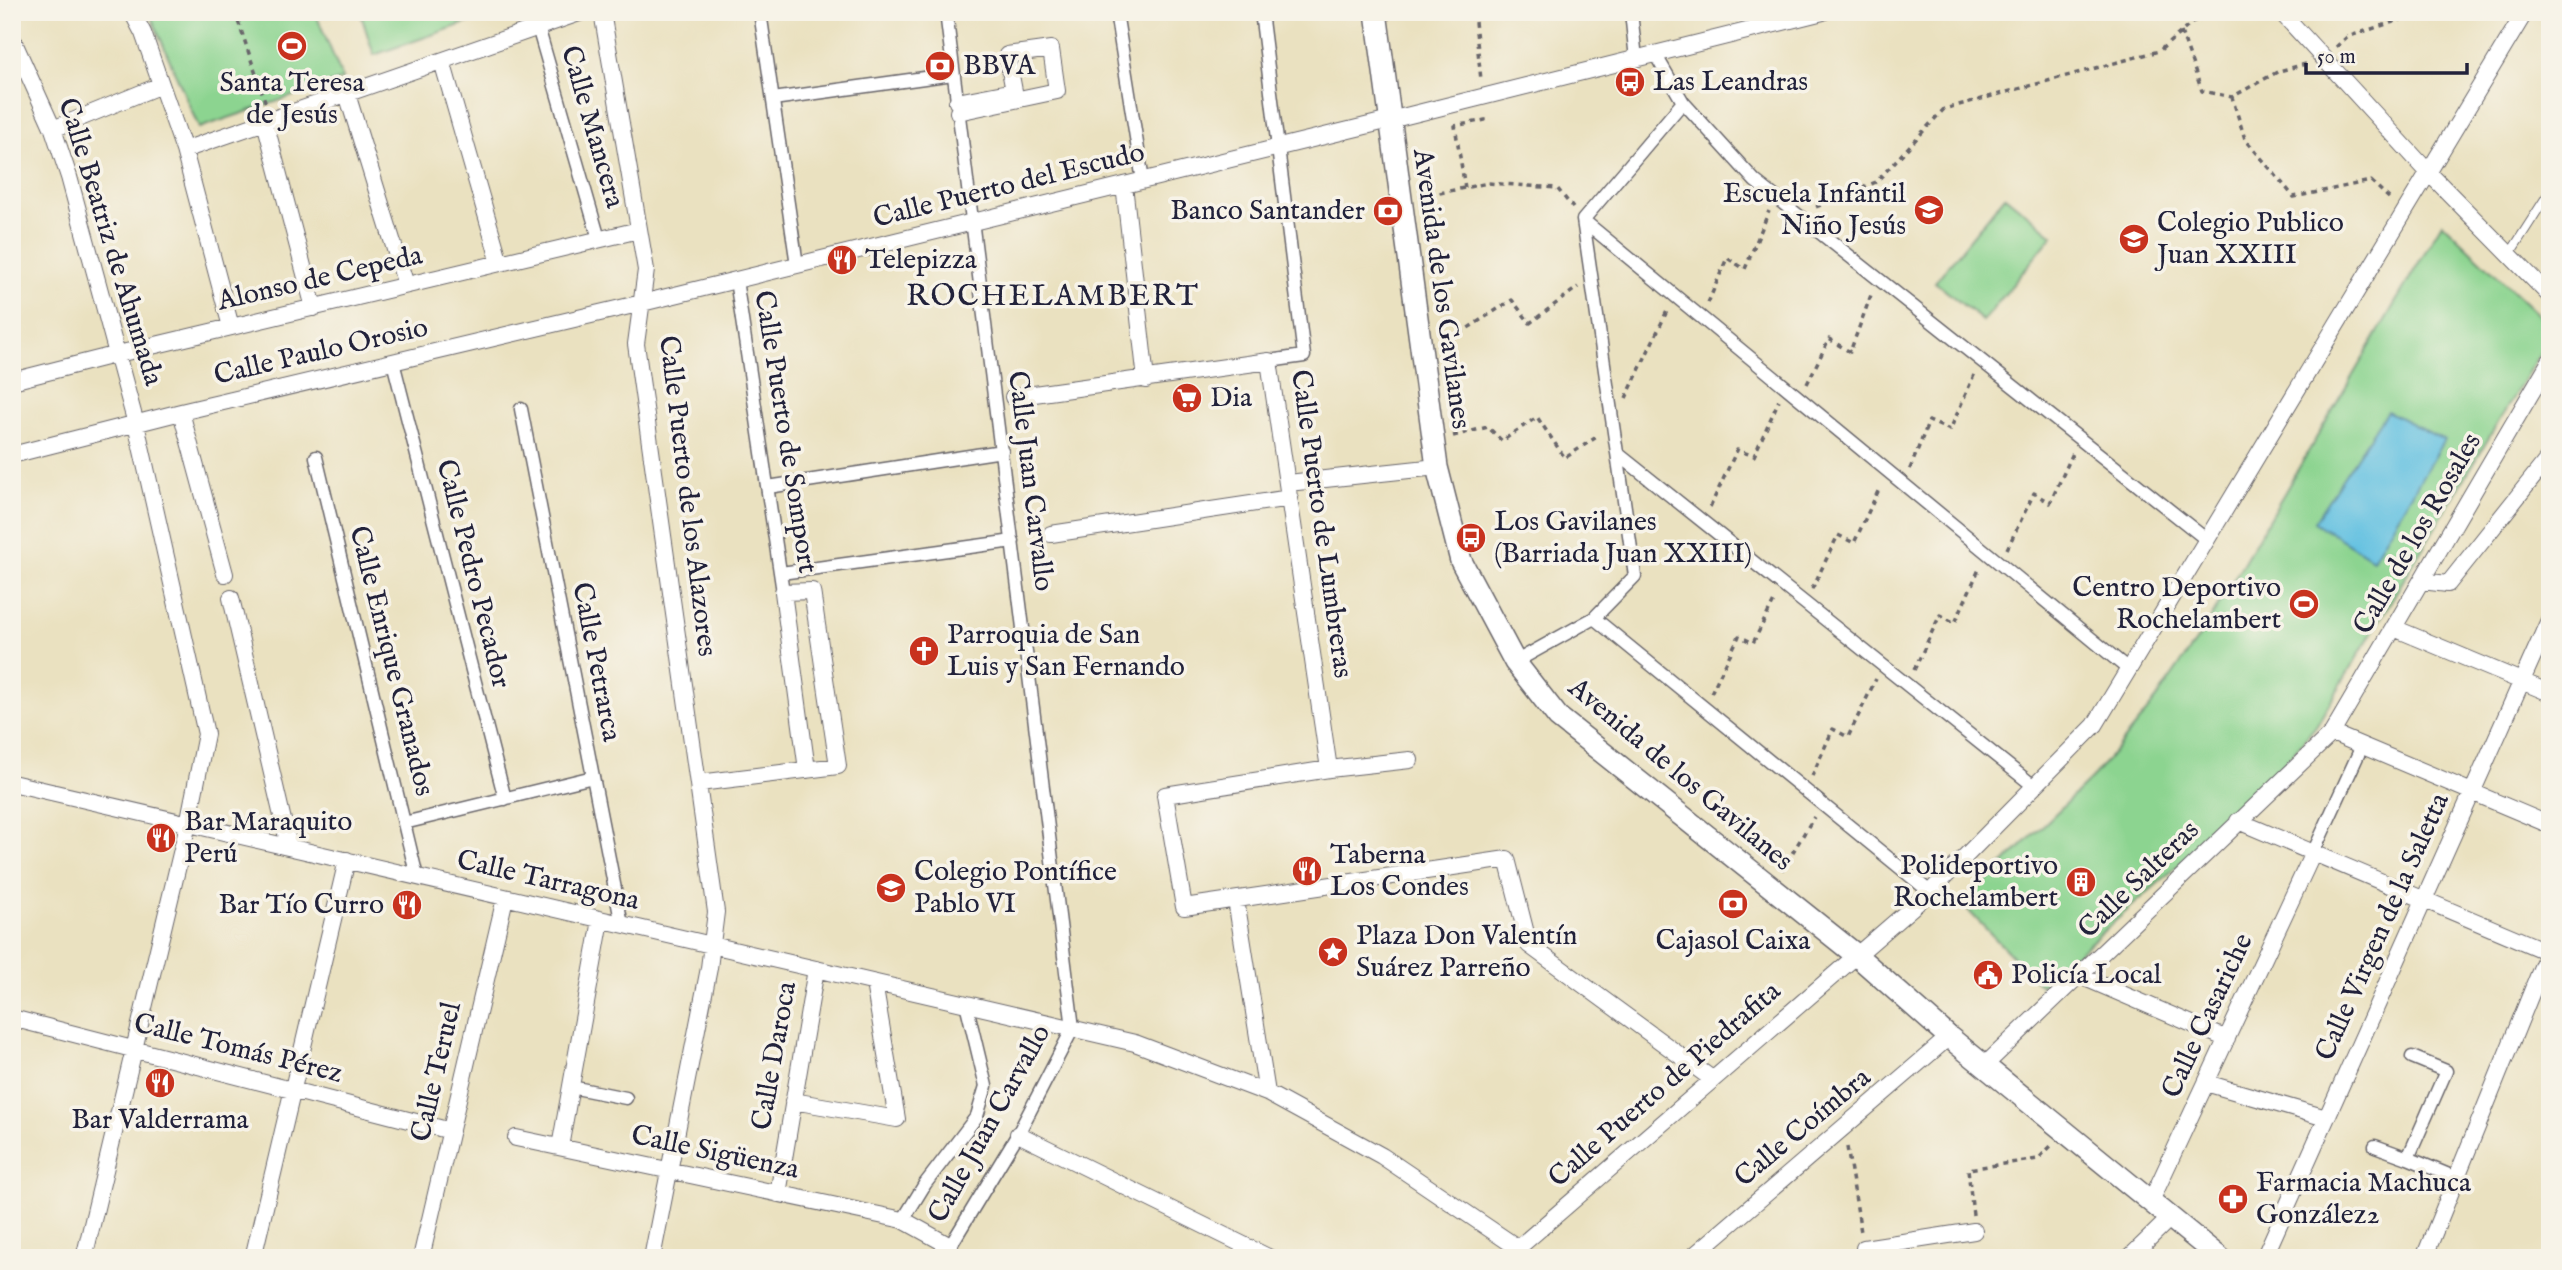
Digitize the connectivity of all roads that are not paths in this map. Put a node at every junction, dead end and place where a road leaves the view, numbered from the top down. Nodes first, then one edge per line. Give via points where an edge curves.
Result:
1 (132, 12) edge
2 (582, 12) edge
3 (602, 12) edge
4 (760, 12) edge
5 (946, 12) edge
6 (1116, 12) edge
7 (1261, 12) edge
8 (1376, 12) edge
9 (1631, 12) edge
10 (2281, 12) edge
11 (2525, 12) edge
12 (1821, 13) edge
13 (538, 27) junction
14 (12, 38) edge
15 (1655, 54) junction
16 (1636, 59) junction
17 (442, 61) junction
18 (954, 74) junction
19 (161, 85) junction
20 (347, 94) junction
21 (772, 99) junction
22 (1683, 102) junction
23 (958, 107) junction
24 (266, 114) junction
25 (1390, 120) junction
26 (53, 129) junction
27 (1279, 147) junction
28 (184, 150) junction
29 (2429, 173) junction
30 (1143, 181) junction
31 (1124, 185) junction
32 (2550, 191) edge
33 (1583, 220) junction
34 (972, 222) junction
35 (639, 230) junction
36 (599, 239) junction
37 (2509, 255) junction
38 (500, 263) junction
39 (797, 265) junction
40 (736, 280) junction
41 (406, 285) junction
42 (2550, 296) edge
43 (642, 303) junction
44 (314, 307) junction
45 (231, 327) junction
46 (118, 354) junction
47 (1269, 361) junction
48 (2550, 361) edge
49 (393, 362) junction
50 (1146, 380) junction
51 (12, 382) edge
52 (1013, 397) dead end
53 (521, 409) dead end
54 (181, 412) junction
55 (136, 424) junction
56 (1002, 452) junction
57 (1617, 453) junction
58 (12, 456) edge
59 (2550, 456) edge
60 (316, 457) dead end
61 (1437, 467) junction
62 (768, 487) junction
63 (1289, 490) junction
64 (1051, 534) dead end
65 (2207, 540) junction
66 (1013, 541) junction
67 (781, 573) junction
68 (225, 574) dead end
69 (2421, 581) junction
70 (783, 593) junction
71 (231, 598) dead end
72 (1594, 618) junction
73 (2550, 618) edge
74 (2394, 628) junction
75 (1515, 662) junction
76 (2128, 669) junction
77 (2522, 681) junction
78 (2550, 693) edge
79 (2332, 733) junction
80 (2362, 746) junction
81 (1410, 760) dead end
82 (1329, 769) junction
83 (807, 770) junction
84 (593, 777) junction
85 (13, 783) edge
86 (699, 783) junction
87 (2035, 787) junction
88 (2472, 792) junction
89 (505, 799) junction
90 (2238, 821) junction
91 (404, 823) junction
92 (188, 824) junction
93 (2550, 825) edge
94 (289, 846) junction
95 (2313, 853) junction
96 (346, 860) junction
97 (417, 877) junction
98 (1930, 892) junction
99 (505, 898) junction
100 (1236, 900) junction
101 (2423, 901) junction
102 (601, 920) junction
103 (622, 925) junction
104 (713, 946) junction
105 (2549, 951) edge
106 (1855, 954) junction
107 (816, 970) junction
108 (2078, 975) junction
109 (874, 983) junction
110 (966, 1003) junction
111 (12, 1018) edge
112 (1073, 1028) junction
113 (1950, 1037) junction
114 (2227, 1039) junction
115 (134, 1049) junction
116 (2412, 1057) dead end
117 (1984, 1066) junction
118 (1712, 1079) junction
119 (2206, 1083) junction
120 (571, 1087) junction
121 (292, 1090) junction
122 (1267, 1093) junction
123 (626, 1098) dead end
124 (793, 1101) junction
125 (2326, 1118) junction
126 (451, 1131) junction
127 (1018, 1134) junction
128 (516, 1138) dead end
129 (2375, 1146) dead end
130 (561, 1147) junction
131 (2408, 1158) junction
132 (670, 1171) junction
133 (2456, 1178) junction
134 (778, 1194) junction
135 (2151, 1201) junction
136 (2170, 1218) junction
137 (903, 1220) junction
138 (1975, 1231) road end
139 (947, 1252) edge
140 (1514, 1253) edge
141 (1864, 1253) edge
142 (84, 1258) edge
143 (253, 1258) edge
144 (421, 1258) edge
145 (652, 1258) edge
146 (1270, 1258) edge
147 (1691, 1258) edge
148 (2129, 1258) edge
149 (2220, 1258) edge
150 (2264, 1258) edge
151 (2424, 1258) edge

1 - 19 street
2 - 13 street
3 - 35 street, Calle Puerto de los Alazores
4 - 21 street
5 - 18 street, Calle Juan Carvallo
6 - 30 street
7 - 27 street
8 - 25 street, Avenida de los Gavilanes
9 - 16 street
10 - 29 street
11 - 29 street, Calle Puerto de Piedrafita
12 - 15 street, Calle Puerto del Escudo
13 - 17 street
13 - 36 street, Calle Mancera
14 - 26 street, Calle Beatriz de Ahumada
15 - 16 street, Calle Puerto del Escudo
15 - 22 street
16 - 25 street, Calle Puerto del Escudo
17 - 20 street
17 - 38 street
18 - 21 street
18 - 23 street, Calle Juan Carvallo
19 - 26 street
19 - 28 street
20 - 24 street
20 - 41 street
21 - 39 street
22 - 33 street
22 - 65 street via 1755,181
23 - 23 street via 1057,91 1051,49 1007,55 1014,91
23 - 34 street, Calle Juan Carvallo
24 - 28 street
24 - 44 street
25 - 27 street, Calle Puerto del Escudo
25 - 61 street, Avenida de los Gavilanes
26 - 46 street, Calle Beatriz de Ahumada
27 - 30 street, Calle Puerto del Escudo
27 - 47 street, Calle Puerto de Lumbreras via 1304,356
28 - 45 street
29 - 37 street
29 - 65 street, Calle Puerto de Piedrafita
30 - 31 street, Calle Puerto del Escudo
31 - 34 street, Calle Puerto del Escudo
31 - 50 street
32 - 37 lane
33 - 57 street
33 - 76 street
34 - 39 street, Calle Puerto del Escudo
34 - 56 street, Calle Juan Carvallo
35 - 36 street, Alonso de Cepeda
35 - 43 street, Calle Puerto de los Alazores via 646,270
36 - 38 street, Alonso de Cepeda
37 - 42 street
38 - 41 street, Alonso de Cepeda
39 - 40 street, Calle Puerto del Escudo
40 - 43 street, Calle Puerto del Escudo
40 - 62 street, Calle Puerto de Somport
41 - 44 street, Alonso de Cepeda
43 - 49 street, Calle Paulo Orosio
43 - 86 street, Calle Puerto de los Alazores via 636,344
44 - 45 street, Alonso de Cepeda
45 - 46 street, Alonso de Cepeda
46 - 51 street, Alonso de Cepeda
46 - 55 street, Calle Beatriz de Ahumada
47 - 50 street
47 - 63 street, Calle Puerto de Lumbreras
48 - 69 street, Calle de los Rosales
49 - 54 street, Calle Paulo Orosio
49 - 89 street, Calle Pedro Pecador
50 - 52 street
53 - 84 street, Calle Petrarca
54 - 55 street, Calle Paulo Orosio
54 - 68 street
55 - 58 street, Calle Paulo Orosio
55 - 92 street, Calle Beatriz de Ahumada via 206,734
56 - 62 street
56 - 66 street, Calle Juan Carvallo
57 - 72 street via 1635,576
57 - 87 street
59 - 69 street via 2448,584
60 - 91 street, Calle Enrique Granados
61 - 63 street
61 - 75 street, Avenida de los Gavilanes via 1461,561
62 - 67 street, Calle Puerto de Somport
63 - 64 street
63 - 82 street, Calle Puerto de Lumbreras
65 - 76 street, Calle Puerto de Piedrafita
66 - 67 street
66 - 112 street, Calle Juan Carvallo
67 - 70 street, Calle Puerto de Somport
69 - 74 street, Calle de los Rosales
70 - 83 street, Calle Puerto de Somport
70 - 83 street, Calle Puerto de Somport via 812,591 838,766
71 - 94 street
72 - 75 street
72 - 98 street
73 - 77 street, Calle Virgen de la Saletta
74 - 77 street
74 - 79 street, Calle de los Rosales
75 - 106 street, Avenida de los Gavilanes via 1559,717
76 - 87 street, Calle Puerto de Piedrafita via 2095,725
77 - 78 street
77 - 88 street, Calle Virgen de la Saletta
79 - 80 street
79 - 90 street, Calle Salteras
80 - 88 street
80 - 95 street
81 - 82 street
82 - 100 street via 1165,795 1184,907
83 - 86 street
84 - 89 street
84 - 103 street, Calle Petrarca
85 - 92 street, Calle Tarragona
86 - 104 street, Calle Puerto de los Alazores via 716,912
87 - 98 street, Calle Puerto de Piedrafita
88 - 93 street
88 - 101 street, Calle Virgen de la Saletta
89 - 91 street
90 - 95 street
90 - 108 street, Calle Salteras
91 - 97 street, Calle Enrique Granados
92 - 94 street, Calle Tarragona
92 - 115 street, Calle Beatriz de Ahumada
94 - 96 street, Calle Tarragona
95 - 101 street
95 - 114 street, Calle Casariche
96 - 97 street, Calle Tarragona
96 - 121 street
97 - 99 street, Calle Tarragona
98 - 106 street, Calle Puerto de Piedrafita
99 - 102 street, Calle Tarragona
99 - 126 street, Calle Teruel
100 - 118 street via 1507,859 1529,945
100 - 122 street
101 - 105 street
101 - 125 street, Calle Virgen de la Saletta
102 - 103 street, Calle Tarragona
102 - 120 street
103 - 104 street, Calle Tarragona
104 - 107 street, Calle Tarragona
104 - 132 street, Calle Puerto de los Alazores
105 - 133 street
106 - 113 street, Avenida de los Gavilanes
106 - 118 street, Calle Puerto de Piedrafita
107 - 109 street, Calle Tarragona
107 - 124 street, Calle Daroca
108 - 114 street
108 - 117 street, Calle Salteras
109 - 110 street, Calle Tarragona
109 - 124 street via 897,1119
110 - 112 street, Calle Tarragona
110 - 137 street via 986,1086 977,1116
111 - 115 street, Calle Tomás Pérez
112 - 122 street, Calle Tarragona via 1135,1043
112 - 127 street, Calle Juan Carvallo
113 - 117 street, Avenida de los Gavilanes
113 - 147 street, Calle Coímbra
114 - 119 street, Calle Casariche
115 - 121 street, Calle Tomás Pérez
115 - 142 street, Calle Beatriz de Ahumada
116 - 131 street via 2446,1071
117 - 135 street, Avenida de los Gavilanes
118 - 140 street, Calle Puerto de Piedrafita
119 - 125 street
119 - 135 street, Calle Casariche
120 - 123 street
120 - 130 street
121 - 126 street, Calle Tomás Pérez
121 - 143 street
122 - 140 street, Calle Tarragona via 1382,1156
124 - 134 street, Calle Daroca
125 - 150 street, Calle Virgen de la Saletta
126 - 144 street, Calle Teruel
127 - 139 street, Calle Juan Carvallo
127 - 146 street
128 - 130 street, Calle Sigüenza
129 - 131 street
130 - 132 street, Calle Sigüenza
131 - 133 street
132 - 134 street, Calle Sigüenza
132 - 145 street, Calle Puerto de los Alazores
133 - 151 street
134 - 137 street, Calle Sigüenza
135 - 136 street, Avenida de los Gavilanes
136 - 148 street
136 - 149 street, Avenida de los Gavilanes
137 - 139 street, Calle Sigüenza
138 - 141 street

